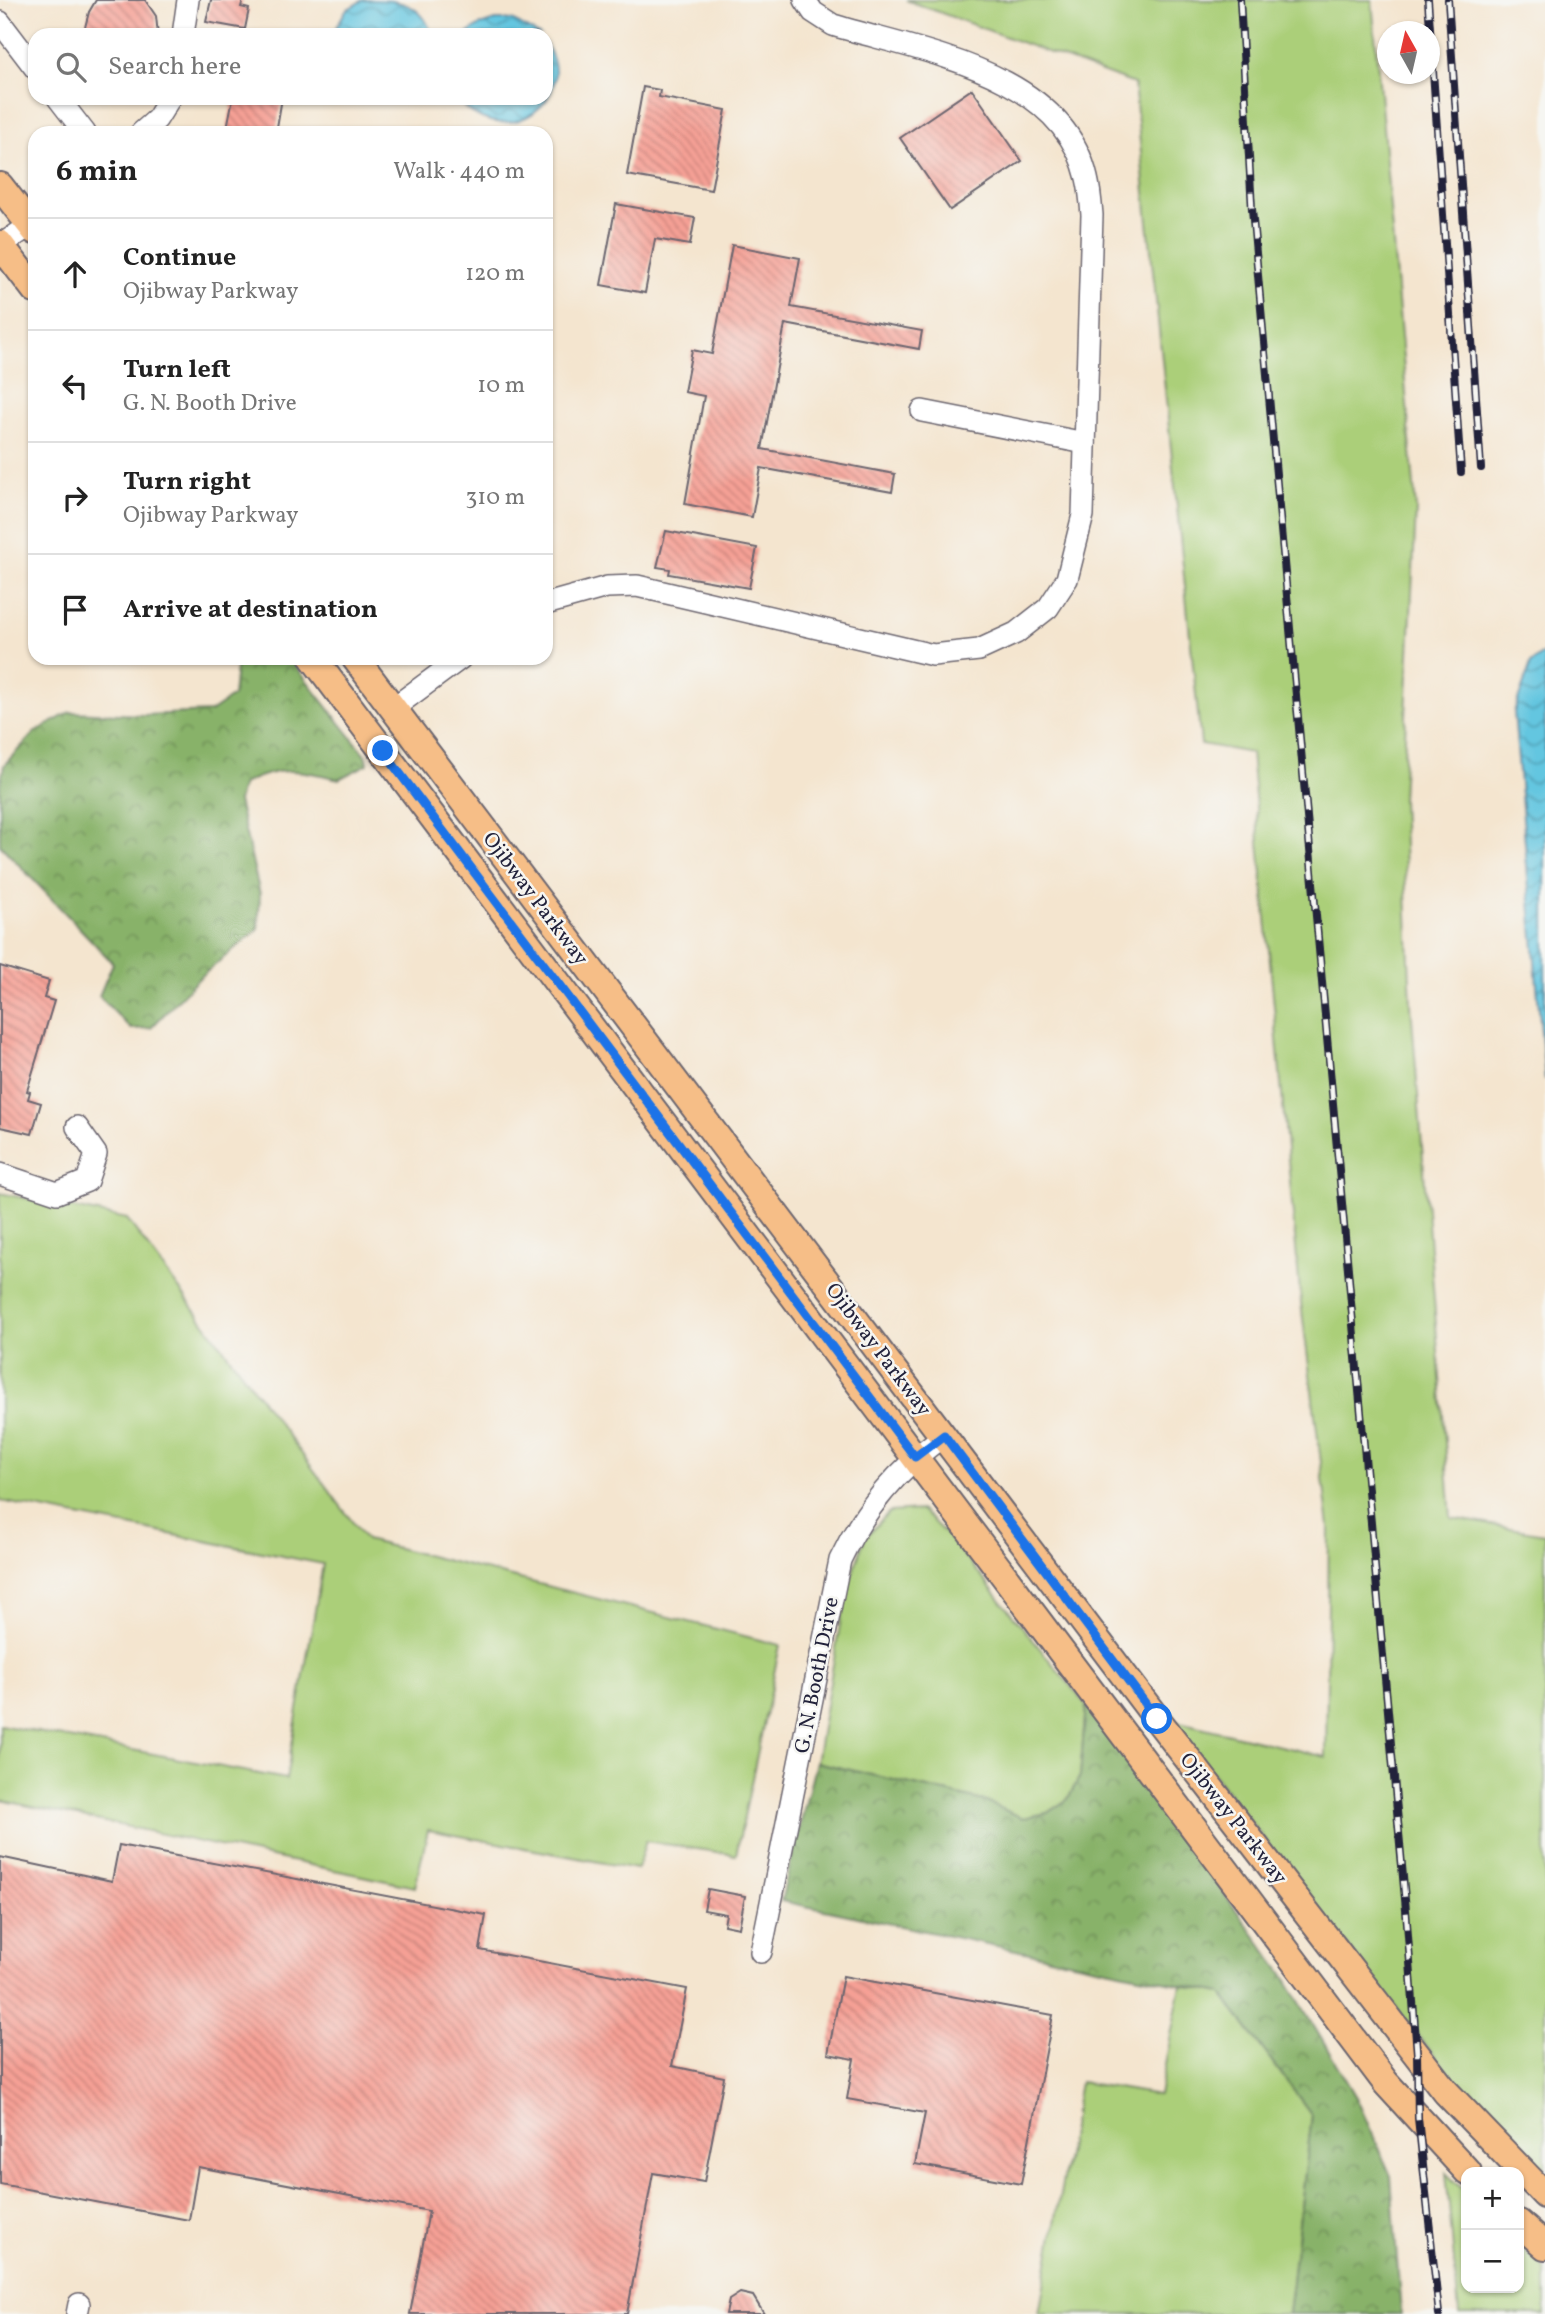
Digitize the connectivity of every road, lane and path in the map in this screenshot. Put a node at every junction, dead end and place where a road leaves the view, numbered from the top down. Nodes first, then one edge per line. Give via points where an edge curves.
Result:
1 (188, 0) edge
2 (804, 0) edge
3 (0, 22) edge
4 (184, 28) edge
5 (28, 59) edge
6 (63, 105) edge
7 (166, 105) edge
8 (80, 126) edge
9 (149, 126) edge
10 (0, 186) edge
11 (28, 219) edge
12 (28, 229) edge
13 (1, 244) edge
14 (28, 281) edge
15 (922, 411) dead end
16 (1085, 443) junction
17 (553, 602) edge
18 (318, 665) edge
19 (360, 665) edge
20 (453, 665) edge
21 (398, 716) junction
22 (383, 751) junction
23 (77, 1126) dead end
24 (0, 1174) edge
25 (944, 1435) junction
26 (915, 1457) junction
27 (761, 1952) dead end
28 (1463, 2167) edge
29 (1545, 2195) edge
30 (1524, 2227) edge
31 (1545, 2246) edge

1 - 4 street
2 - 16 street via 833,25 987,71 1018,87 1049,113 1071,141 1087,176 1092,215
3 - 5 street
6 - 8 street
7 - 9 street
10 - 11 main road
12 - 13 street
13 - 14 main road
15 - 16 street
16 - 17 street via 1083,515 1067,579 1048,608 1016,633 979,650 933,655 637,586 607,587
18 - 22 main road, Ojibway Parkway
19 - 21 main road, Ojibway Parkway
20 - 21 street
21 - 22 street
21 - 25 main road, Ojibway Parkway
22 - 26 main road, Ojibway Parkway
23 - 24 street via 96,1154 87,1181 57,1193
25 - 26 street, G. N. Booth Drive
25 - 29 main road, Ojibway Parkway via 1445,2091
26 - 27 street, G. N. Booth Drive via 872,1503 840,1560
26 - 28 main road, Ojibway Parkway via 1386,2083
30 - 31 main road

